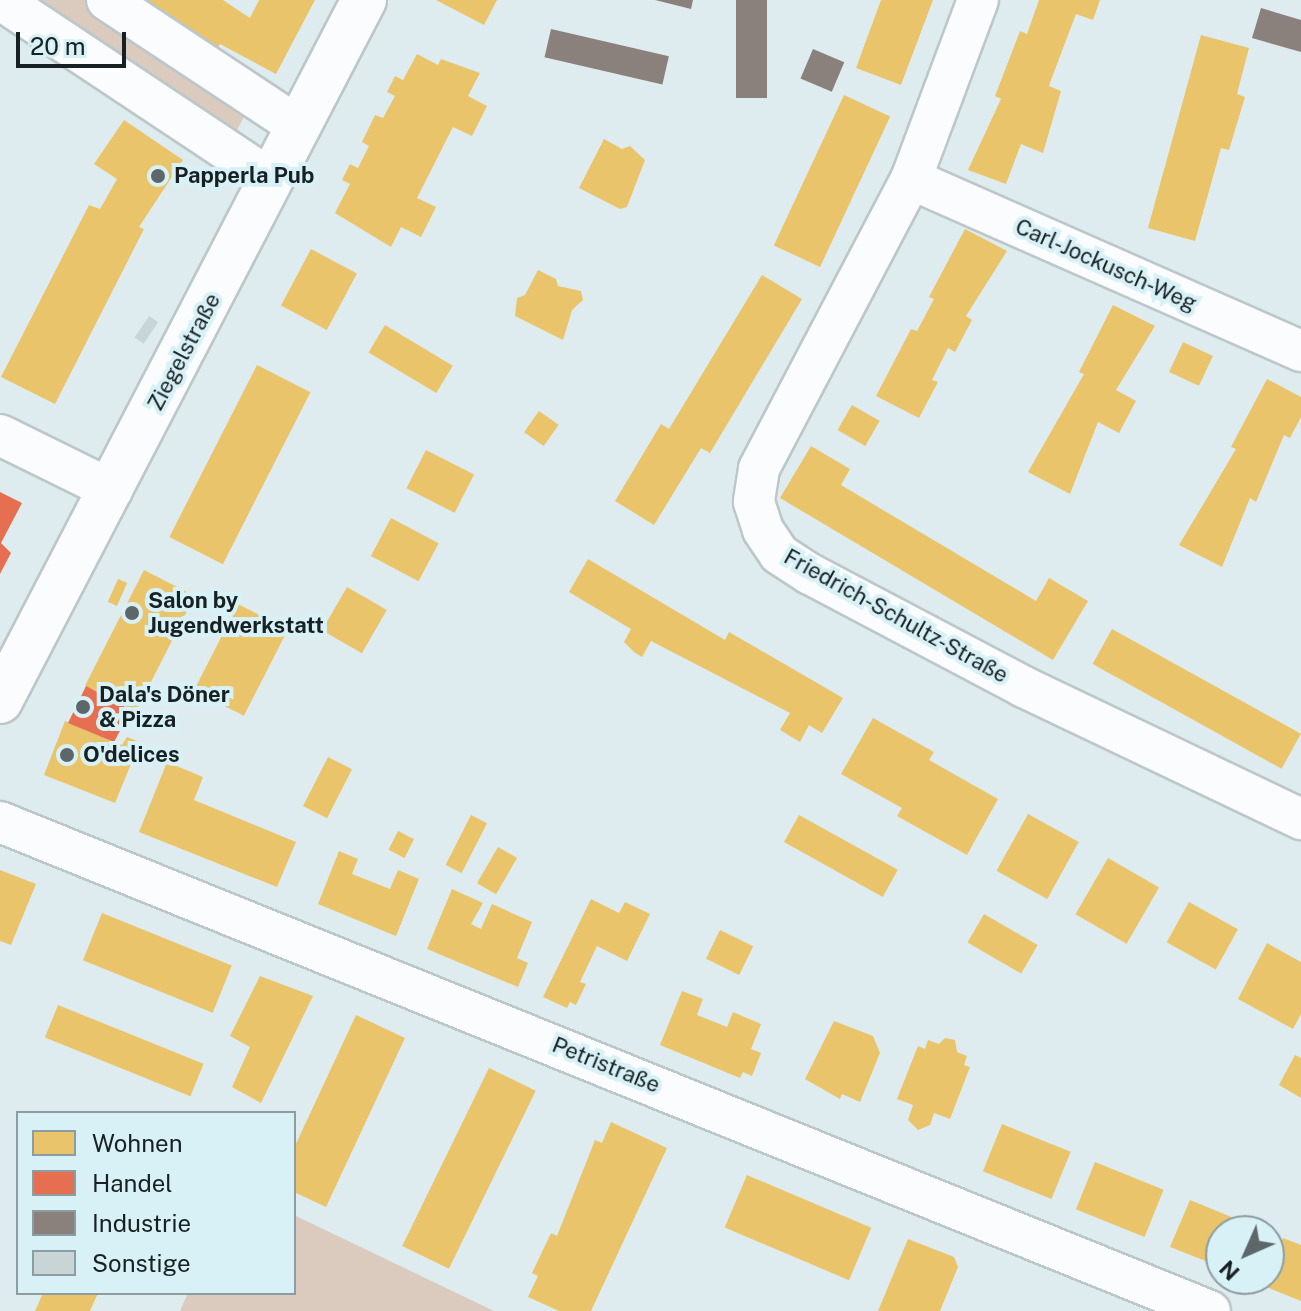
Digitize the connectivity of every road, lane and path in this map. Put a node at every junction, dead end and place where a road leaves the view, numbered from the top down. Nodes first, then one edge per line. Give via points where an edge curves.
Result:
1 (1, 0) edge
2 (107, 0) edge
3 (364, 0) edge
4 (978, 0) edge
5 (299, 127) junction
6 (911, 179) junction
7 (272, 180) junction
8 (1301, 351) edge
9 (0, 435) edge
10 (112, 490) junction
11 (0, 701) edge
12 (1301, 819) edge
13 (0, 822) edge
14 (1210, 1311) edge

1 - 7 street
2 - 5 street
3 - 5 street, Ziegelstraße
4 - 6 street, Friedrich-Schultz-Straße
5 - 7 street, Ziegelstraße
6 - 8 street, Carl-Jockusch-Weg
6 - 12 street, Friedrich-Schultz-Straße via 759,469 754,502 763,530 779,554 810,574 1024,687
7 - 10 street, Ziegelstraße
9 - 10 street
10 - 11 street, Ziegelstraße
13 - 14 street, Petristraße

